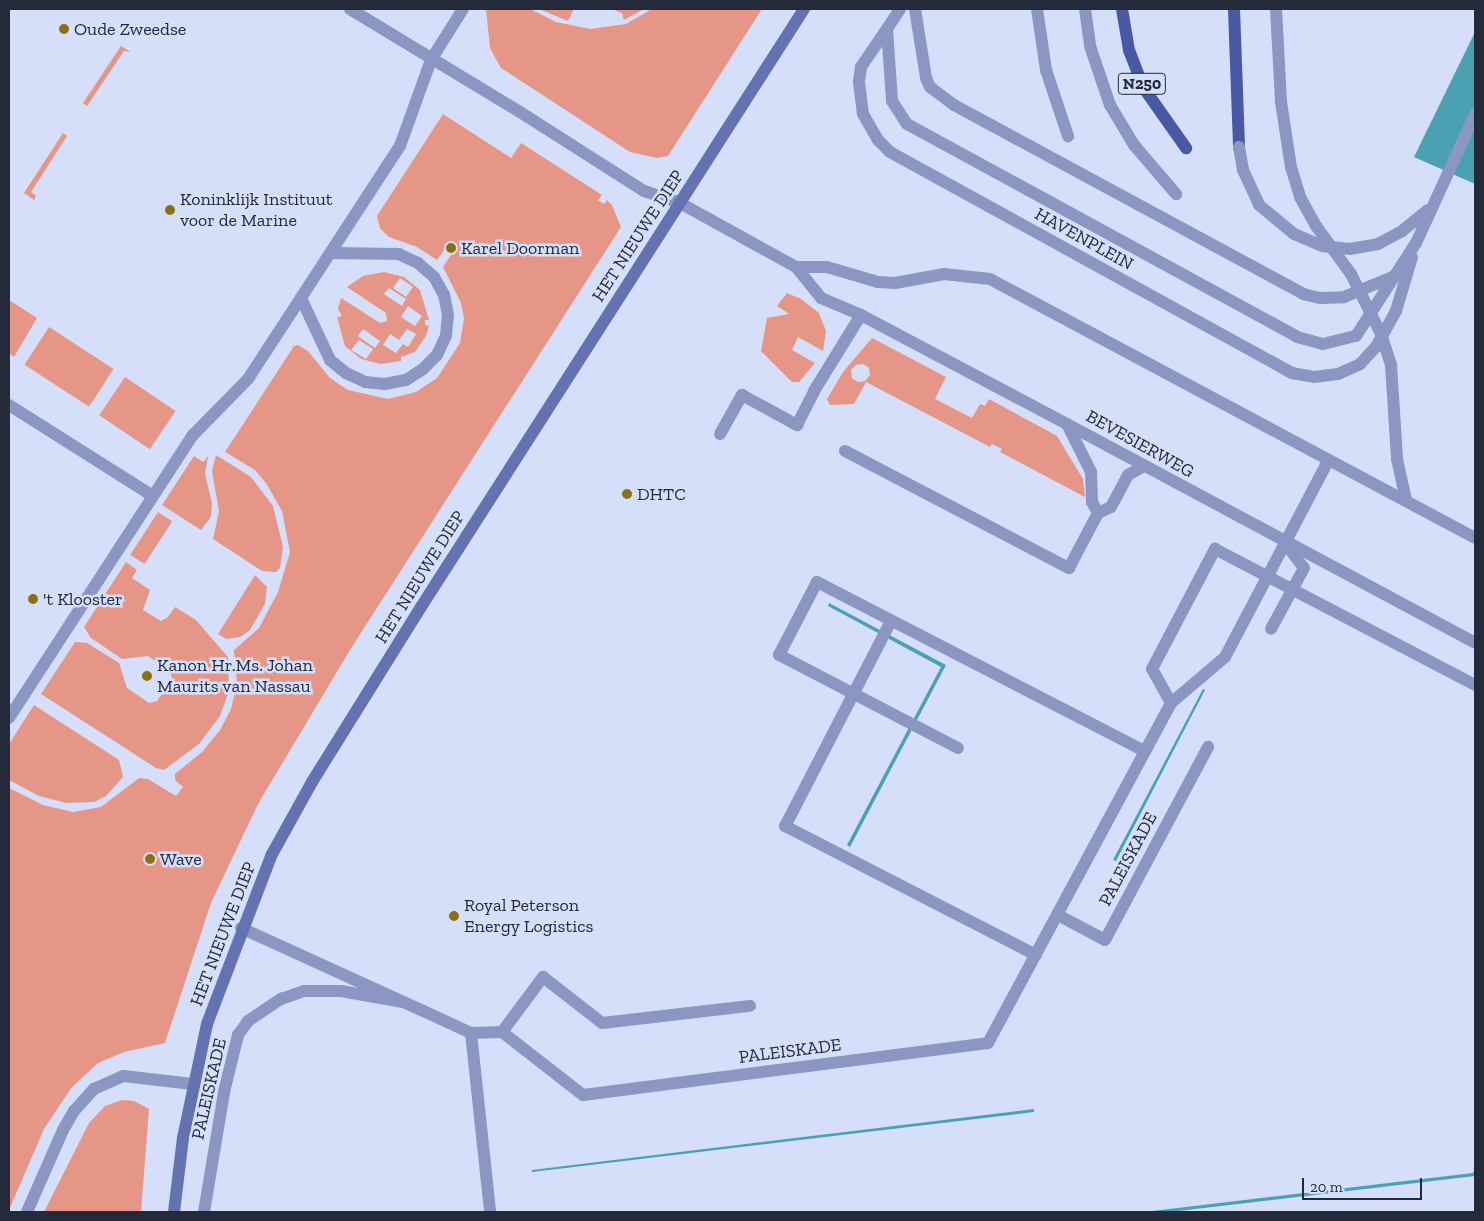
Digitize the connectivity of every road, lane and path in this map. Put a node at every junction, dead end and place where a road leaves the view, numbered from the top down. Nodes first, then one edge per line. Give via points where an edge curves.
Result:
1 (350, 9) edge
2 (464, 9) edge
3 (804, 9) edge
4 (900, 9) edge
5 (915, 9) edge
6 (1037, 9) edge
7 (1085, 9) edge
8 (1122, 9) edge
9 (1234, 9) edge
10 (1276, 9) edge
11 (887, 29) junction
12 (431, 60) junction
13 (1475, 114) edge
14 (1068, 136) dead end
15 (1239, 147) joint
16 (1186, 148) dead end
17 (1176, 194) dead end
18 (680, 203) junction
19 (1432, 206) junction
20 (1416, 244) junction
21 (330, 253) junction
22 (796, 267) junction
23 (1396, 276) junction
24 (301, 298) junction
25 (861, 315) junction
26 (9, 405) edge
27 (1067, 424) junction
28 (720, 434) dead end
29 (845, 451) dead end
30 (1328, 461) junction
31 (1144, 466) junction
32 (153, 496) junction
33 (1406, 500) junction
34 (1098, 513) junction
35 (1475, 538) edge
36 (1285, 542) junction
37 (1268, 576) junction
38 (1293, 589) junction
39 (891, 621) junction
40 (1271, 629) dead end
41 (1475, 643) edge
42 (1475, 684) edge
43 (854, 694) junction
44 (1171, 703) junction
45 (9, 718) edge
46 (1208, 747) dead end
47 (958, 748) dead end
48 (1145, 752) junction
49 (1058, 915) junction
50 (241, 928) junction
51 (1036, 955) junction
52 (403, 1002) junction
53 (750, 1006) dead end
54 (502, 1032) junction
55 (471, 1034) junction
56 (193, 1084) junction
57 (27, 1212) edge
58 (174, 1212) edge
59 (204, 1212) edge
60 (490, 1212) edge

1 - 12 street, BEVESIERWEG
2 - 12 street
3 - 18 street, HET NIEUWE DIEP
4 - 11 street, HAVENPLEIN
5 - 23 street, bridge via 926,78 930,86 954,105 1303,294 1321,298 1344,297
6 - 14 street via 1046,70
7 - 17 street via 1090,46 1110,104 1134,146
8 - 16 main road, N250 via 1129,50 1143,87
9 - 15 main road, HAVENPLEIN
10 - 33 street via 1280,102 1291,168 1300,197 1332,250 1351,274 1381,334 1391,365 1397,459
11 - 20 street, HAVENPLEIN, bridge via 861,67 859,82 863,114 878,140 890,152 1292,373 1314,377 1338,374 1360,364 1376,347 1396,311
11 - 23 street, HAVENPLEIN, bridge via 892,101 907,124 1297,337 1323,344 1356,336
12 - 18 street, BEVESIERWEG via 644,191
12 - 21 street via 400,146
13 - 19 street, HAVENPLEIN, bridge
15 - 19 street, HAVENPLEIN, bridge via 1243,170 1259,205 1294,234 1322,246 1350,248 1378,244 1402,231
18 - 22 street, BEVESIERWEG
18 - 50 street, HET NIEUWE DIEP via 312,782 271,856
19 - 20 street, HAVENPLEIN, bridge
20 - 23 street, HAVENPLEIN, bridge
21 - 24 street
21 - 24 street via 399,254 418,263 434,277 444,295 448,315 446,336 438,355 406,380 385,384 365,382 346,374 330,360
22 - 25 street, BEVESIERWEG via 820,298
22 - 30 street, BEVESIERWEG via 827,267 878,282 895,283 944,274 990,279
24 - 32 street via 248,379 194,434
25 - 27 street, BEVESIERWEG
25 - 28 street via 797,425 742,395
26 - 32 street
27 - 31 street, BEVESIERWEG
27 - 34 street via 1091,472 1092,502
29 - 34 street via 1069,568
30 - 33 street, BEVESIERWEG
30 - 36 street, PALEISKADE
31 - 34 street via 1128,475 1110,507
31 - 36 street, BEVESIERWEG
32 - 45 street
33 - 35 street, BEVESIERWEG
36 - 37 street, PALEISKADE
36 - 38 street via 1304,568
36 - 41 street, BEVESIERWEG
37 - 38 street
37 - 44 street, PALEISKADE via 1225,657
37 - 44 street via 1215,549 1152,669
38 - 40 street
38 - 42 street
39 - 43 street
39 - 43 street via 817,582 779,655
39 - 48 street
43 - 47 street
43 - 51 street via 785,826
44 - 48 street, PALEISKADE
46 - 49 street, PALEISKADE via 1105,940
48 - 49 street, PALEISKADE
49 - 51 street, PALEISKADE
50 - 52 street, PALEISKADE
50 - 56 street, HET NIEUWE DIEP via 207,1024
51 - 54 street, PALEISKADE via 988,1044 583,1095
52 - 55 street, PALEISKADE
52 - 59 street, PALEISKADE via 341,991 304,991 281,999 248,1021 238,1035 224,1092
53 - 54 street via 602,1023 543,977
54 - 55 street, PALEISKADE
55 - 60 street
56 - 57 street via 123,1076 94,1089 74,1111 63,1130
56 - 58 street, HET NIEUWE DIEP

